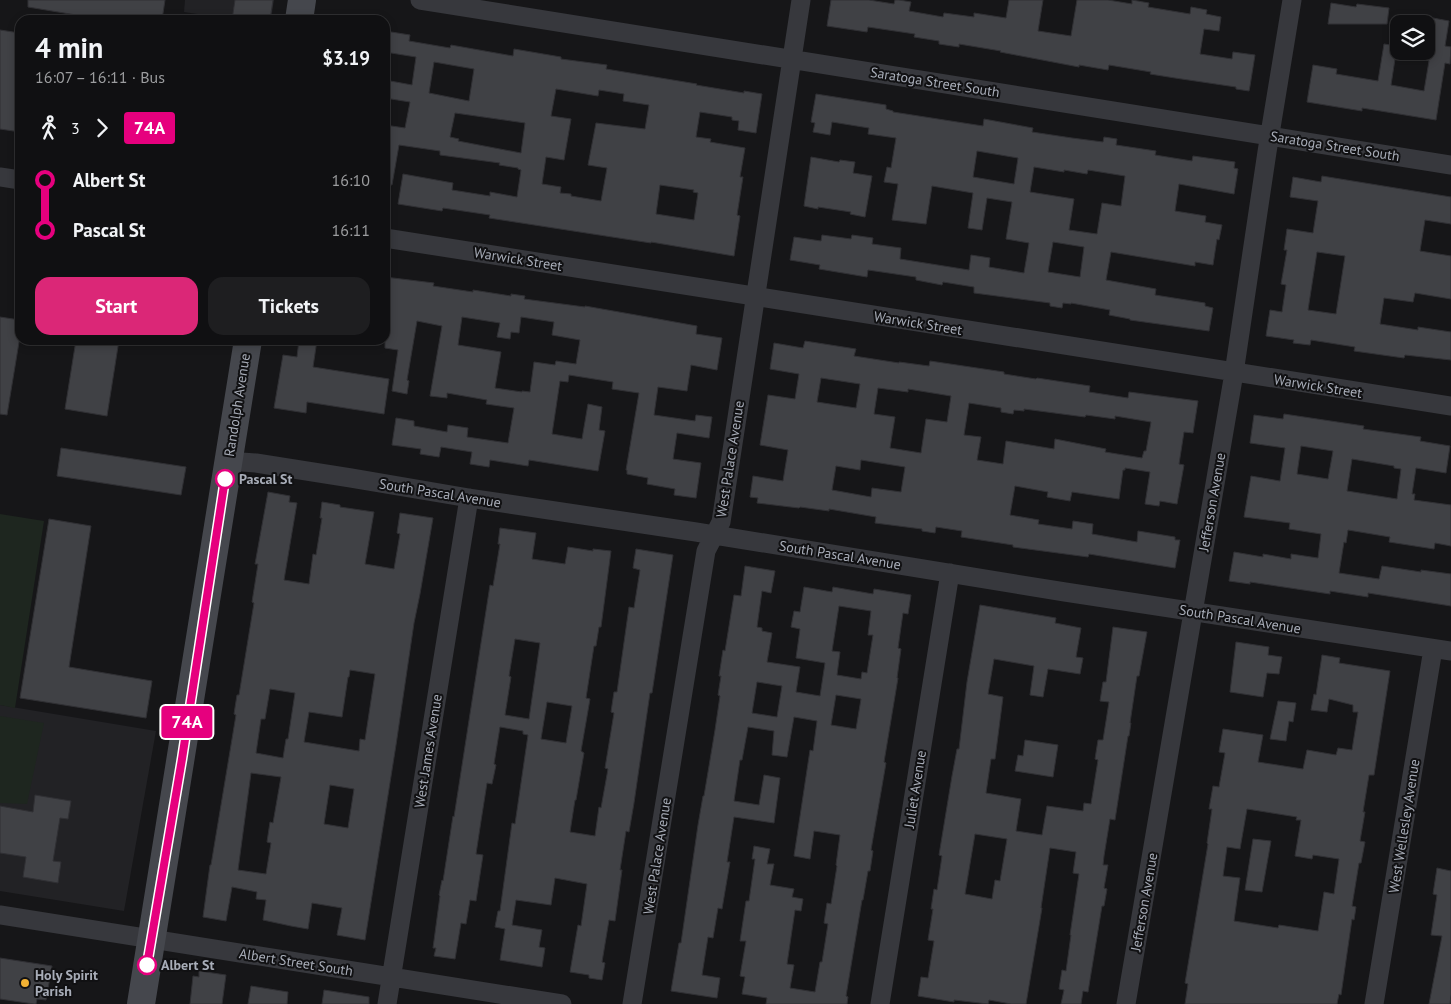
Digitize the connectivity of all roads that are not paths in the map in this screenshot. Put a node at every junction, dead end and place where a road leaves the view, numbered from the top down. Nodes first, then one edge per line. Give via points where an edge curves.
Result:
1 (302, 0) edge
2 (420, 0) edge
3 (801, 0) edge
4 (1292, 0) edge
5 (300, 15) edge
6 (792, 60) junction
7 (1270, 136) junction
8 (1451, 165) edge
9 (0, 177) edge
10 (15, 179) edge
11 (390, 239) edge
12 (755, 297) junction
13 (247, 345) edge
14 (1234, 373) junction
15 (1451, 406) edge
16 (228, 461) junction
17 (468, 498) junction
18 (715, 535) junction
19 (950, 573) junction
20 (1193, 612) junction
21 (1442, 650) edge
22 (0, 915) edge
23 (151, 939) junction
24 (392, 977) junction
25 (141, 1004) edge
26 (387, 1004) edge
27 (562, 1004) edge
28 (632, 1004) edge
29 (880, 1004) edge
30 (1126, 1004) edge
31 (1374, 1004) edge

1 - 5 main road
2 - 6 street, Saratoga Street South
3 - 6 street, West Palace Avenue
4 - 7 street, Jefferson Avenue
6 - 7 street, Saratoga Street South
6 - 12 street, West Palace Avenue
7 - 8 street, Saratoga Street South
7 - 14 street, Jefferson Avenue
9 - 10 street
11 - 12 street, Warwick Street
12 - 14 street, Warwick Street
12 - 18 street, West Palace Avenue via 721,522
13 - 16 main road, Randolph Avenue
14 - 15 street, Warwick Street
14 - 20 street, Jefferson Avenue
16 - 17 street, South Pascal Avenue via 342,476
16 - 23 main road, Randolph Avenue
17 - 18 street, South Pascal Avenue
17 - 24 street, West James Avenue
18 - 19 street, South Pascal Avenue
18 - 28 street, West Palace Avenue via 706,551
19 - 20 street, South Pascal Avenue
19 - 29 street, Juliet Avenue
20 - 21 street, South Pascal Avenue
20 - 30 street, Jefferson Avenue
21 - 31 street, West Wellesley Avenue
22 - 23 street, Albert Street South
23 - 24 street, Albert Street South
23 - 25 main road, Randolph Avenue
24 - 26 street, West James Avenue
24 - 27 street, Albert Street South

